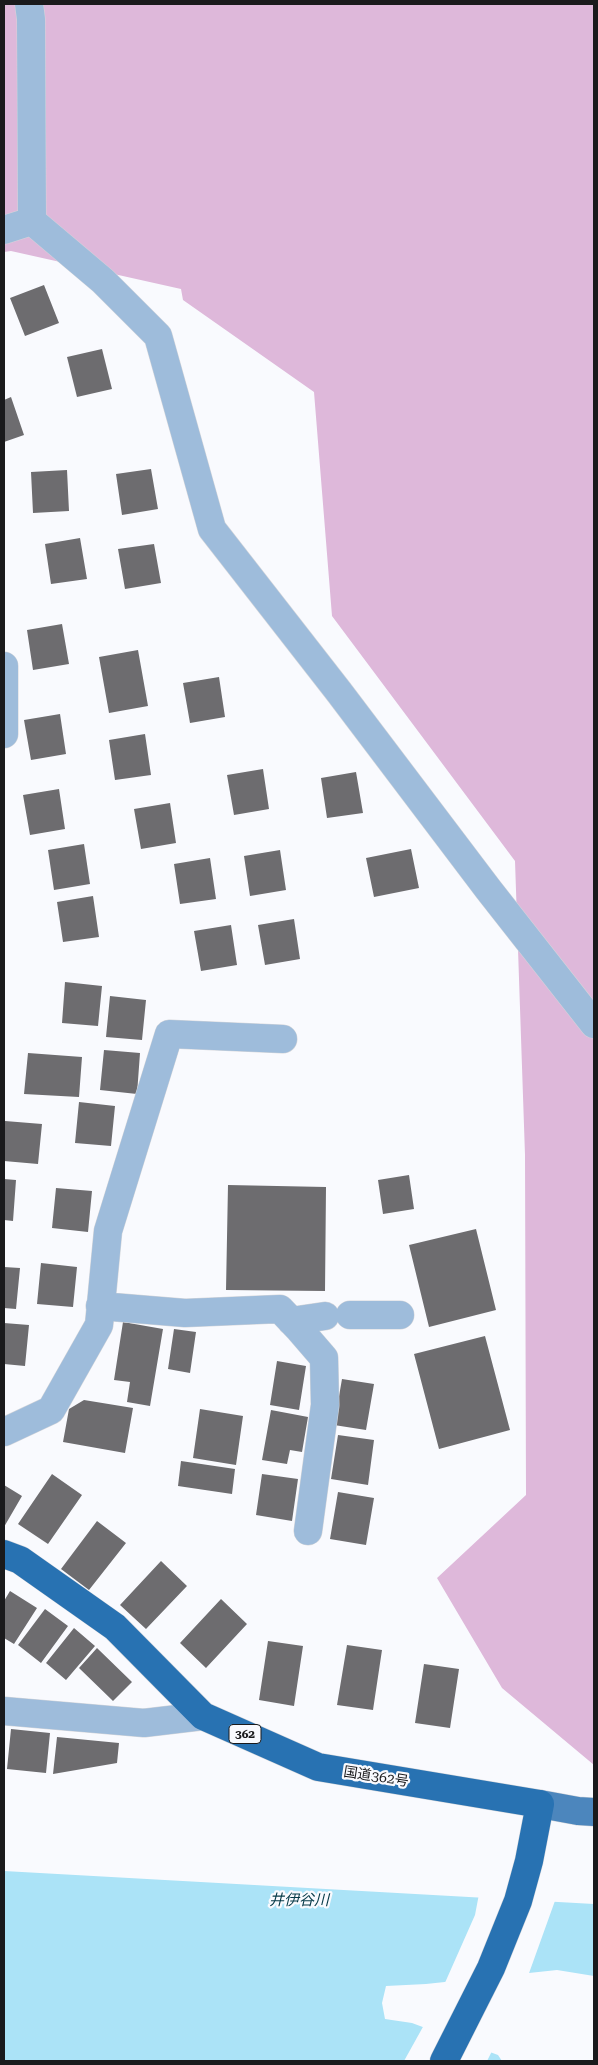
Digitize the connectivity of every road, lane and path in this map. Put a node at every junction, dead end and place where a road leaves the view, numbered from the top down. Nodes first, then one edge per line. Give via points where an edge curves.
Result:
1 (30, 4) edge
2 (32, 221) junction
3 (4, 230) edge
4 (4, 666) edge
5 (4, 707) edge
6 (4, 734) edge
7 (594, 1024) edge
8 (283, 1039) dead end
9 (100, 1306) junction
10 (400, 1314) dead end
11 (291, 1321) junction
12 (4, 1432) edge
13 (308, 1531) dead end
14 (4, 1554) edge
15 (4, 1711) edge
16 (203, 1716) junction
17 (540, 1804) junction
18 (594, 1812) edge
19 (444, 2061) edge

1 - 2 street
2 - 3 street
2 - 7 street via 104,281 158,336 212,529
4 - 5 street
5 - 6 street
8 - 9 street via 169,1034 108,1231
9 - 11 street via 186,1313 280,1309
9 - 12 street via 99,1325 51,1410
10 - 11 street
11 - 13 street via 324,1358 325,1405
14 - 16 highway, 国道362号 / 362 via 20,1560 115,1627
15 - 16 street via 144,1723
16 - 17 highway, 国道362号 / 362 via 318,1767
17 - 18 main road
17 - 19 highway via 523,1886 487,1975

